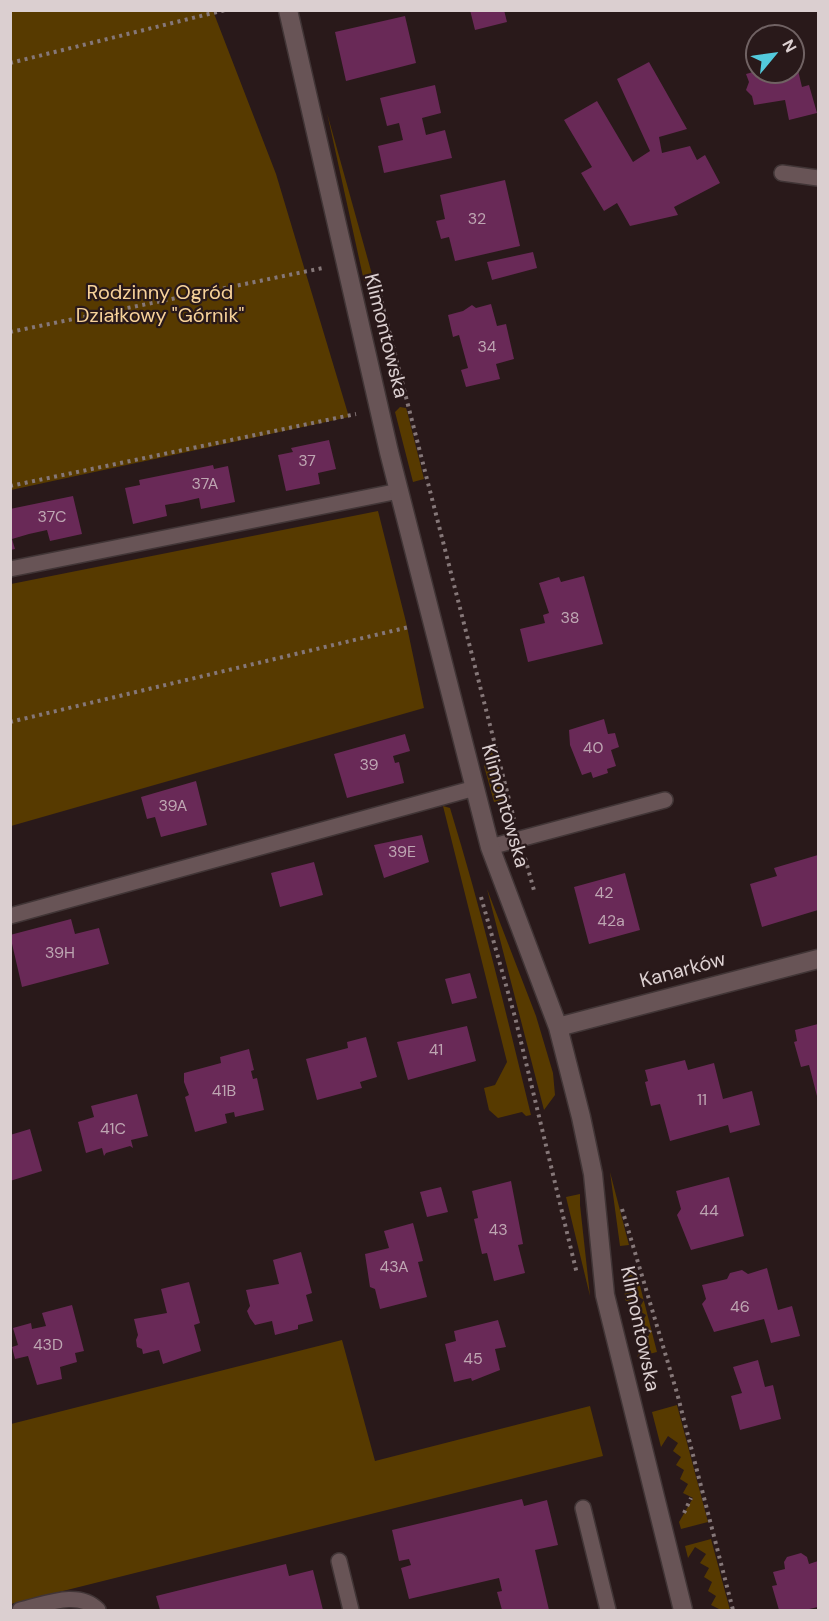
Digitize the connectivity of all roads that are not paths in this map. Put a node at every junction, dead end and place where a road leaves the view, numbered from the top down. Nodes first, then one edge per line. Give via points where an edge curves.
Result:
1 (288, 10) edge
2 (782, 173) dead end
3 (819, 178) edge
4 (399, 491) junction
5 (10, 568) edge
6 (475, 788) junction
7 (665, 800) dead end
8 (490, 847) junction
9 (10, 916) edge
10 (819, 959) edge
11 (558, 1027) junction
12 (583, 1508) dead end
13 (339, 1561) dead end
14 (20, 1611) edge
15 (98, 1611) edge
16 (351, 1611) edge
17 (608, 1611) edge
18 (683, 1611) edge

1 - 4 street, Klimontowska
2 - 3 lane
4 - 5 lane
4 - 6 street, Klimontowska
6 - 8 street, Klimontowska
6 - 9 lane
7 - 8 lane
8 - 11 street, Klimontowska
10 - 11 street, Kanarków
11 - 18 street, Klimontowska via 593,1174 605,1295
12 - 17 lane
13 - 16 lane
14 - 15 lane via 68,1599 81,1600

